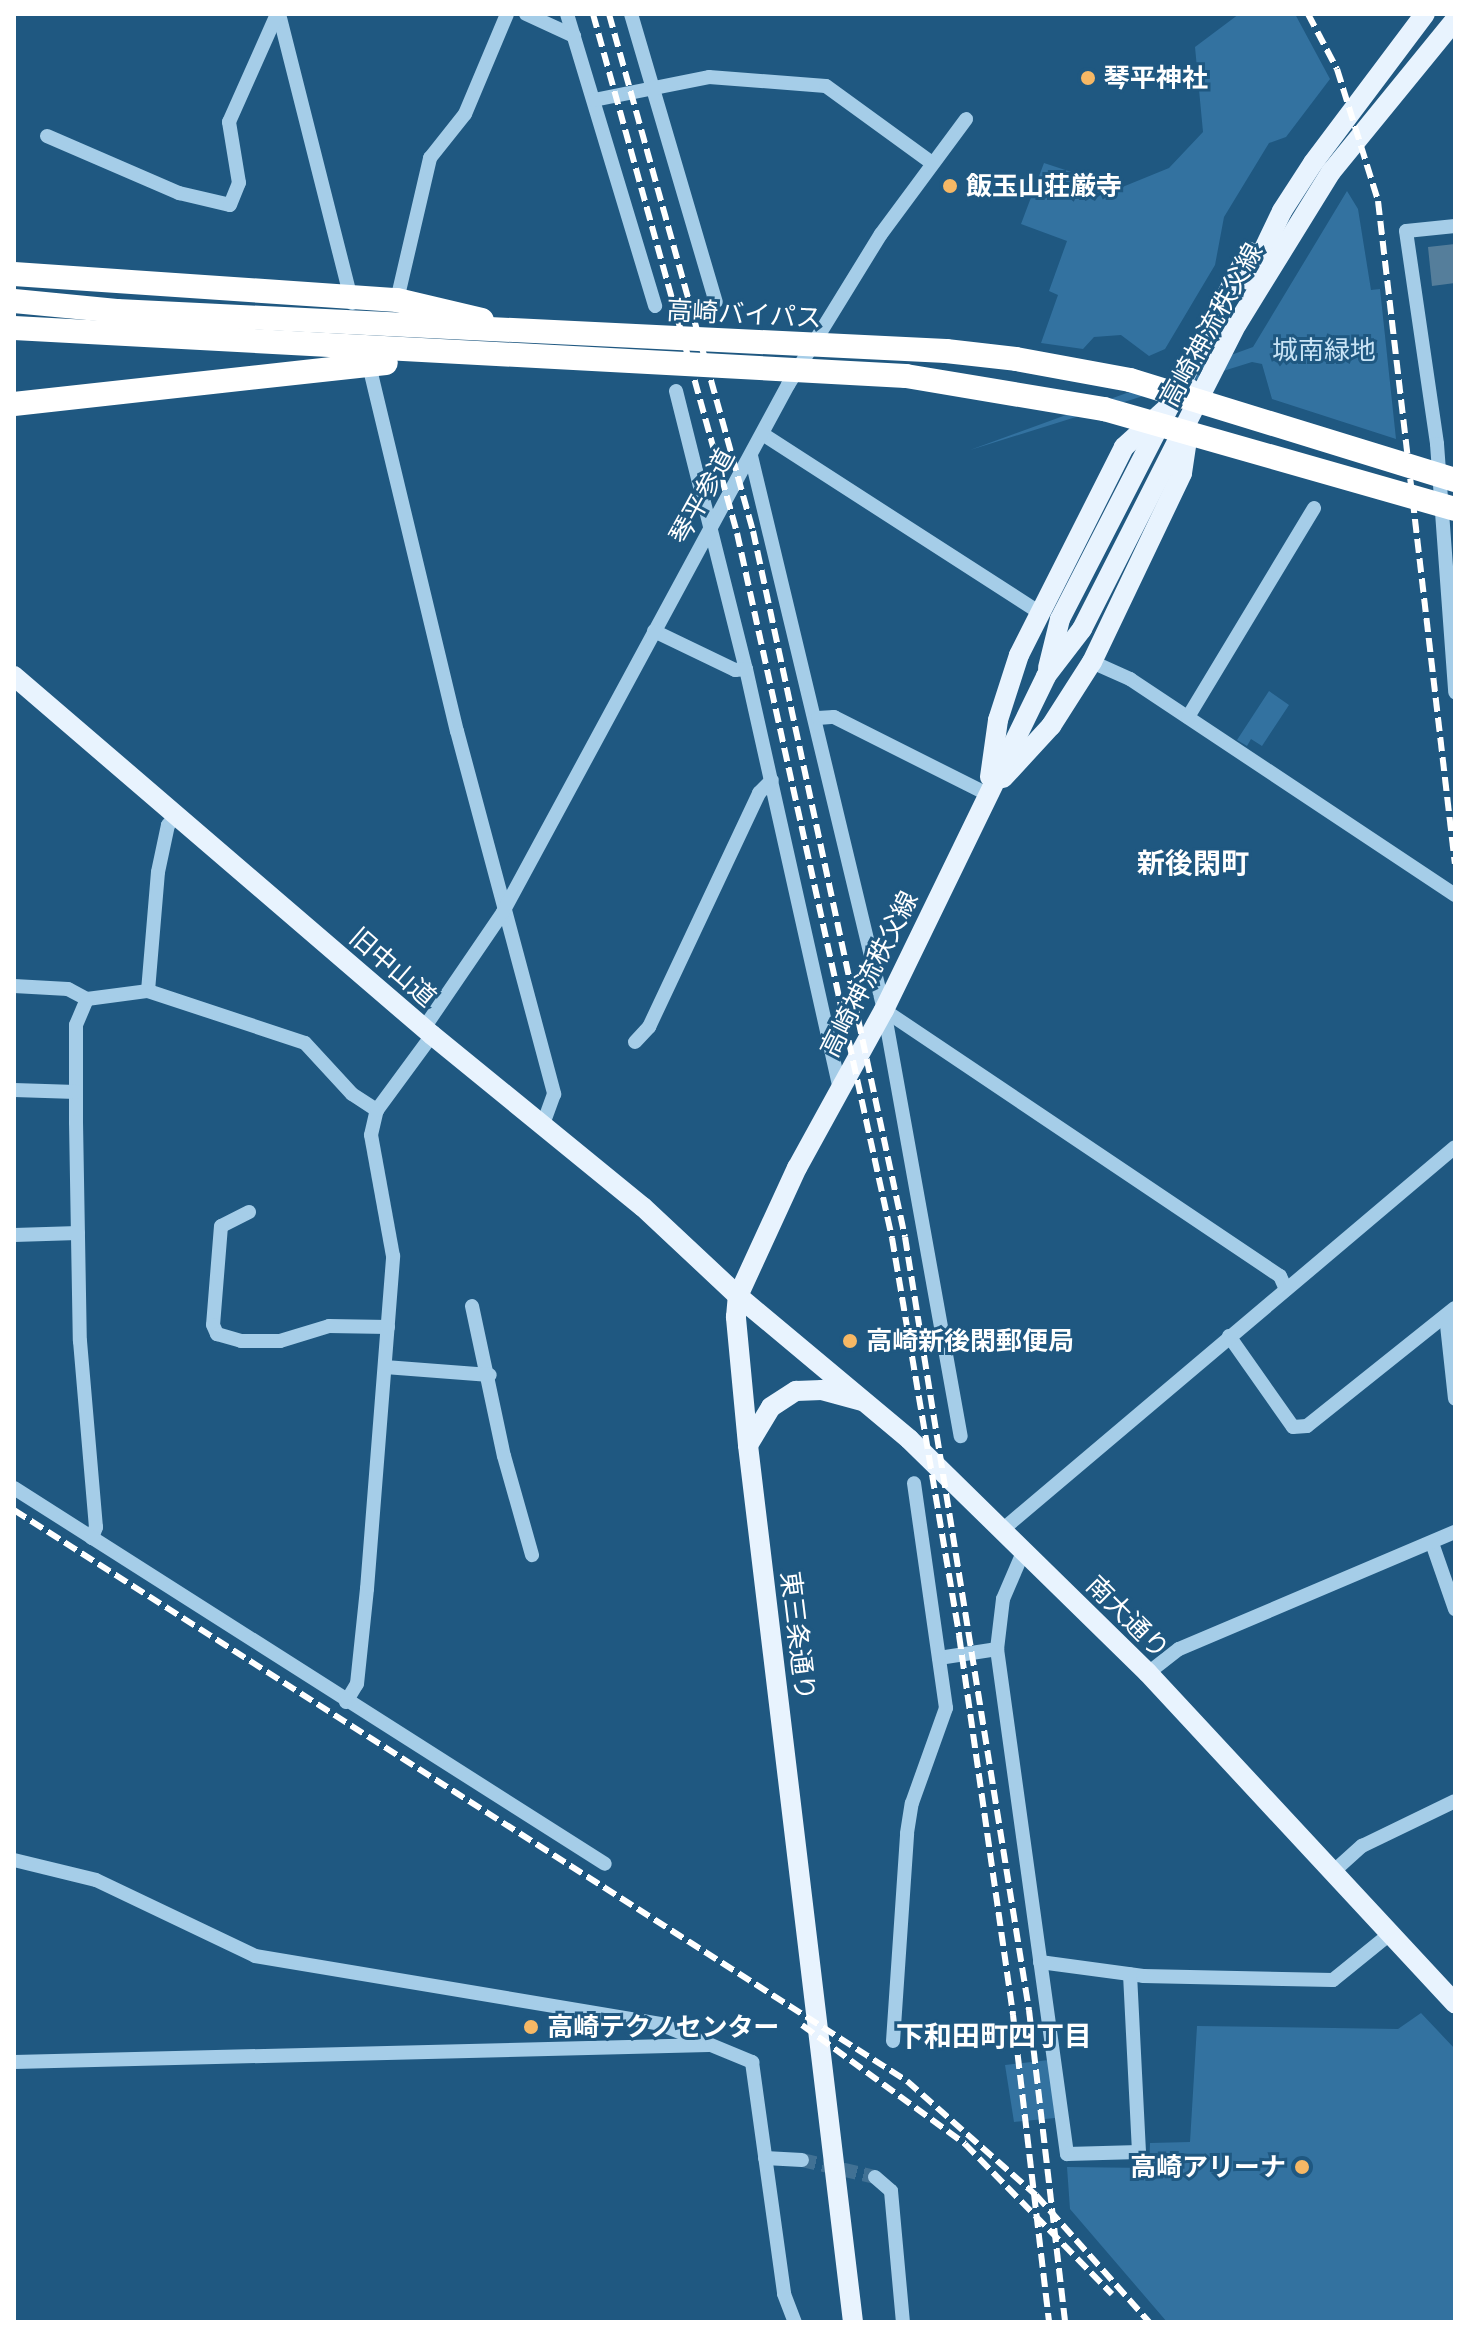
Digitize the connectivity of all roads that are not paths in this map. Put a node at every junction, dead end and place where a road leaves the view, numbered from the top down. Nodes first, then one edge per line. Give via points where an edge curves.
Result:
1 (278, 14) edge
2 (507, 14) edge
3 (526, 14) edge
4 (567, 14) edge
5 (631, 14) edge
6 (1423, 14) edge
7 (1455, 19) edge
8 (574, 36) junction
9 (653, 84) junction
10 (594, 100) junction
11 (966, 119) dead end
12 (47, 136) dead end
13 (932, 163) junction
14 (1455, 226) edge
15 (1254, 272) junction
16 (14, 274) edge
17 (350, 296) junction
18 (397, 300) junction
19 (14, 301) edge
20 (716, 302) dead end
21 (655, 306) dead end
22 (357, 323) junction
23 (14, 328) edge
24 (506, 330) junction
25 (814, 345) junction
26 (366, 357) junction
27 (800, 366) junction
28 (676, 391) dead end
29 (1184, 398) junction
30 (14, 404) edge
31 (1152, 421) junction
32 (1188, 433) junction
33 (764, 435) junction
34 (751, 456) junction
35 (1455, 480) edge
36 (1314, 508) dead end
37 (1455, 509) edge
38 (711, 530) junction
39 (1449, 552) edge
40 (1039, 612) junction
41 (654, 631) junction
42 (1092, 662) junction
43 (746, 669) junction
44 (14, 676) edge
45 (1046, 676) junction
46 (1455, 692) edge
47 (1188, 717) junction
48 (818, 718) junction
49 (772, 780) junction
50 (987, 794) junction
51 (176, 816) junction
52 (1455, 895) edge
53 (503, 912) junction
54 (14, 986) edge
55 (148, 991) junction
56 (87, 999) junction
57 (884, 1010) junction
58 (428, 1032) junction
59 (635, 1042) dead end
60 (840, 1088) junction
61 (14, 1090) edge
62 (76, 1092) junction
63 (377, 1110) junction
64 (543, 1124) junction
65 (1455, 1147) edge
66 (249, 1212) dead end
67 (78, 1233) junction
68 (14, 1235) edge
69 (1285, 1287) junction
70 (738, 1296) junction
71 (472, 1306) dead end
72 (1451, 1312) edge
73 (388, 1327) junction
74 (1229, 1336) junction
75 (385, 1367) junction
76 (490, 1375) junction
77 (1455, 1399) edge
78 (869, 1403) junction
79 (961, 1436) dead end
80 (748, 1445) junction
81 (914, 1483) dead end
82 (14, 1488) edge
83 (1002, 1530) junction
84 (1455, 1532) edge
85 (92, 1538) junction
86 (1432, 1543) junction
87 (1024, 1550) junction
88 (532, 1555) dead end
89 (1455, 1609) edge
90 (997, 1649) junction
91 (939, 1658) junction
92 (1148, 1673) junction
93 (346, 1702) junction
94 (1455, 1801) edge
95 (14, 1860) edge
96 (605, 1864) dead end
97 (1334, 1871) junction
98 (1391, 1933) junction
99 (1040, 1962) junction
100 (1130, 1974) junction
101 (1455, 2003) edge
102 (893, 2041) dead end
103 (717, 2045) junction
104 (14, 2062) edge
105 (765, 2158) junction
106 (802, 2160) tunnel mouth
107 (875, 2177) dead end
108 (795, 2322) edge
109 (853, 2322) edge
110 (903, 2322) edge

1 - 12 street via 229,122 239,183 230,205 179,193
1 - 17 street
2 - 18 street via 465,114 430,158
3 - 8 street
4 - 8 street
5 - 9 street
6 - 15 main road via 1313,163 1282,211
6 - 45 main road, 高崎神流秩父線 via 1276,207 1060,619
7 - 15 main road via 1364,121
7 - 45 main road, 高崎神流秩父線 via 1366,124 1297,223 1237,324 1082,629
8 - 10 street
9 - 10 street
9 - 13 street via 709,77 826,86
9 - 20 street
10 - 21 street
11 - 13 street, 琴平参道
13 - 25 street, 琴平参道 via 881,234
14 - 39 street via 1406,231
15 - 29 main road
16 - 17 highway
17 - 18 highway
17 - 22 street
18 - 24 highway via 464,313
19 - 22 highway, 高崎バイパス
22 - 24 highway, 高崎バイパス
22 - 26 street
23 - 26 highway, 高崎バイパス
24 - 25 highway, 高崎バイパス
25 - 27 street, 琴平参道
25 - 29 highway, 高崎バイパス via 1016,359 1130,380
26 - 27 highway, 高崎バイパス
26 - 30 highway
26 - 53 street
27 - 31 highway, 高崎バイパス via 989,387
27 - 33 street, 琴平参道
28 - 38 street
29 - 31 main road
29 - 32 main road
29 - 35 highway, 高崎バイパス
31 - 32 highway, 高崎バイパス
31 - 40 main road via 1124,447
32 - 37 highway, 高崎バイパス
32 - 42 main road via 1182,473
33 - 34 street, 琴平参道
33 - 40 street
34 - 38 street, 琴平参道
34 - 48 street
36 - 47 street
38 - 41 street, 琴平参道
38 - 43 street
39 - 46 street via 1444,597
40 - 50 main road via 998,720
41 - 43 street via 735,670
41 - 53 street, 琴平参道
42 - 47 street via 1130,679
42 - 50 main road via 1051,726
43 - 49 street
44 - 51 main road, 旧中山道
45 - 50 main road, 高崎神流秩父線
47 - 52 street
48 - 50 street via 834,717
48 - 57 street
49 - 59 street via 759,793 649,1027
49 - 60 street
50 - 57 main road, 高崎神流秩父線
51 - 55 street via 168,825 158,872
51 - 58 main road, 旧中山道
53 - 58 street, 琴平参道
53 - 64 street via 554,1094
54 - 56 street via 68,989
55 - 56 street
55 - 63 street via 305,1043 352,1094
56 - 62 street via 76,1025
57 - 60 main road, 高崎神流秩父線
57 - 69 street via 1280,1276
57 - 79 street
58 - 63 street, 琴平参道
58 - 64 main road, 旧中山道
60 - 70 main road, 高崎神流秩父線
61 - 62 street
62 - 67 street
63 - 73 street via 374,1161 394,1240
64 - 70 main road, 旧中山道
65 - 69 street
66 - 73 street via 221,1226 213,1325 217,1334 241,1341 280,1341 329,1326
67 - 68 street
67 - 85 street via 96,1527
69 - 74 street
70 - 78 main road, 南大通り
70 - 80 main road, 東三条通り
71 - 76 street
72 - 74 street via 1307,1426 1293,1427
72 - 77 street
73 - 75 street
74 - 83 street
75 - 76 street
75 - 93 street via 357,1684
76 - 88 street via 504,1456
78 - 80 main road via 822,1390 796,1391 771,1407
78 - 83 main road, 南大通り
80 - 109 main road, 東三条通り
81 - 91 street
82 - 85 street
83 - 87 main road, 南大通り
84 - 86 street
85 - 93 street
86 - 89 street
86 - 92 street via 1179,1649
87 - 90 street via 1003,1599
87 - 92 main road, 南大通り
90 - 91 street
90 - 99 street
91 - 102 street via 946,1708 907,1833
92 - 97 main road, 南大通り
93 - 96 street
94 - 97 street via 1362,1846
95 - 103 street via 96,1880 255,1956 660,2024
97 - 98 main road, 南大通り
98 - 100 street via 1333,1980
98 - 101 main road, 南大通り
99 - 100 street
99 - 100 street via 1067,2154 1139,2152
103 - 104 street
103 - 105 street via 752,2062
105 - 106 street
105 - 108 street via 784,2294
107 - 110 street via 891,2191

